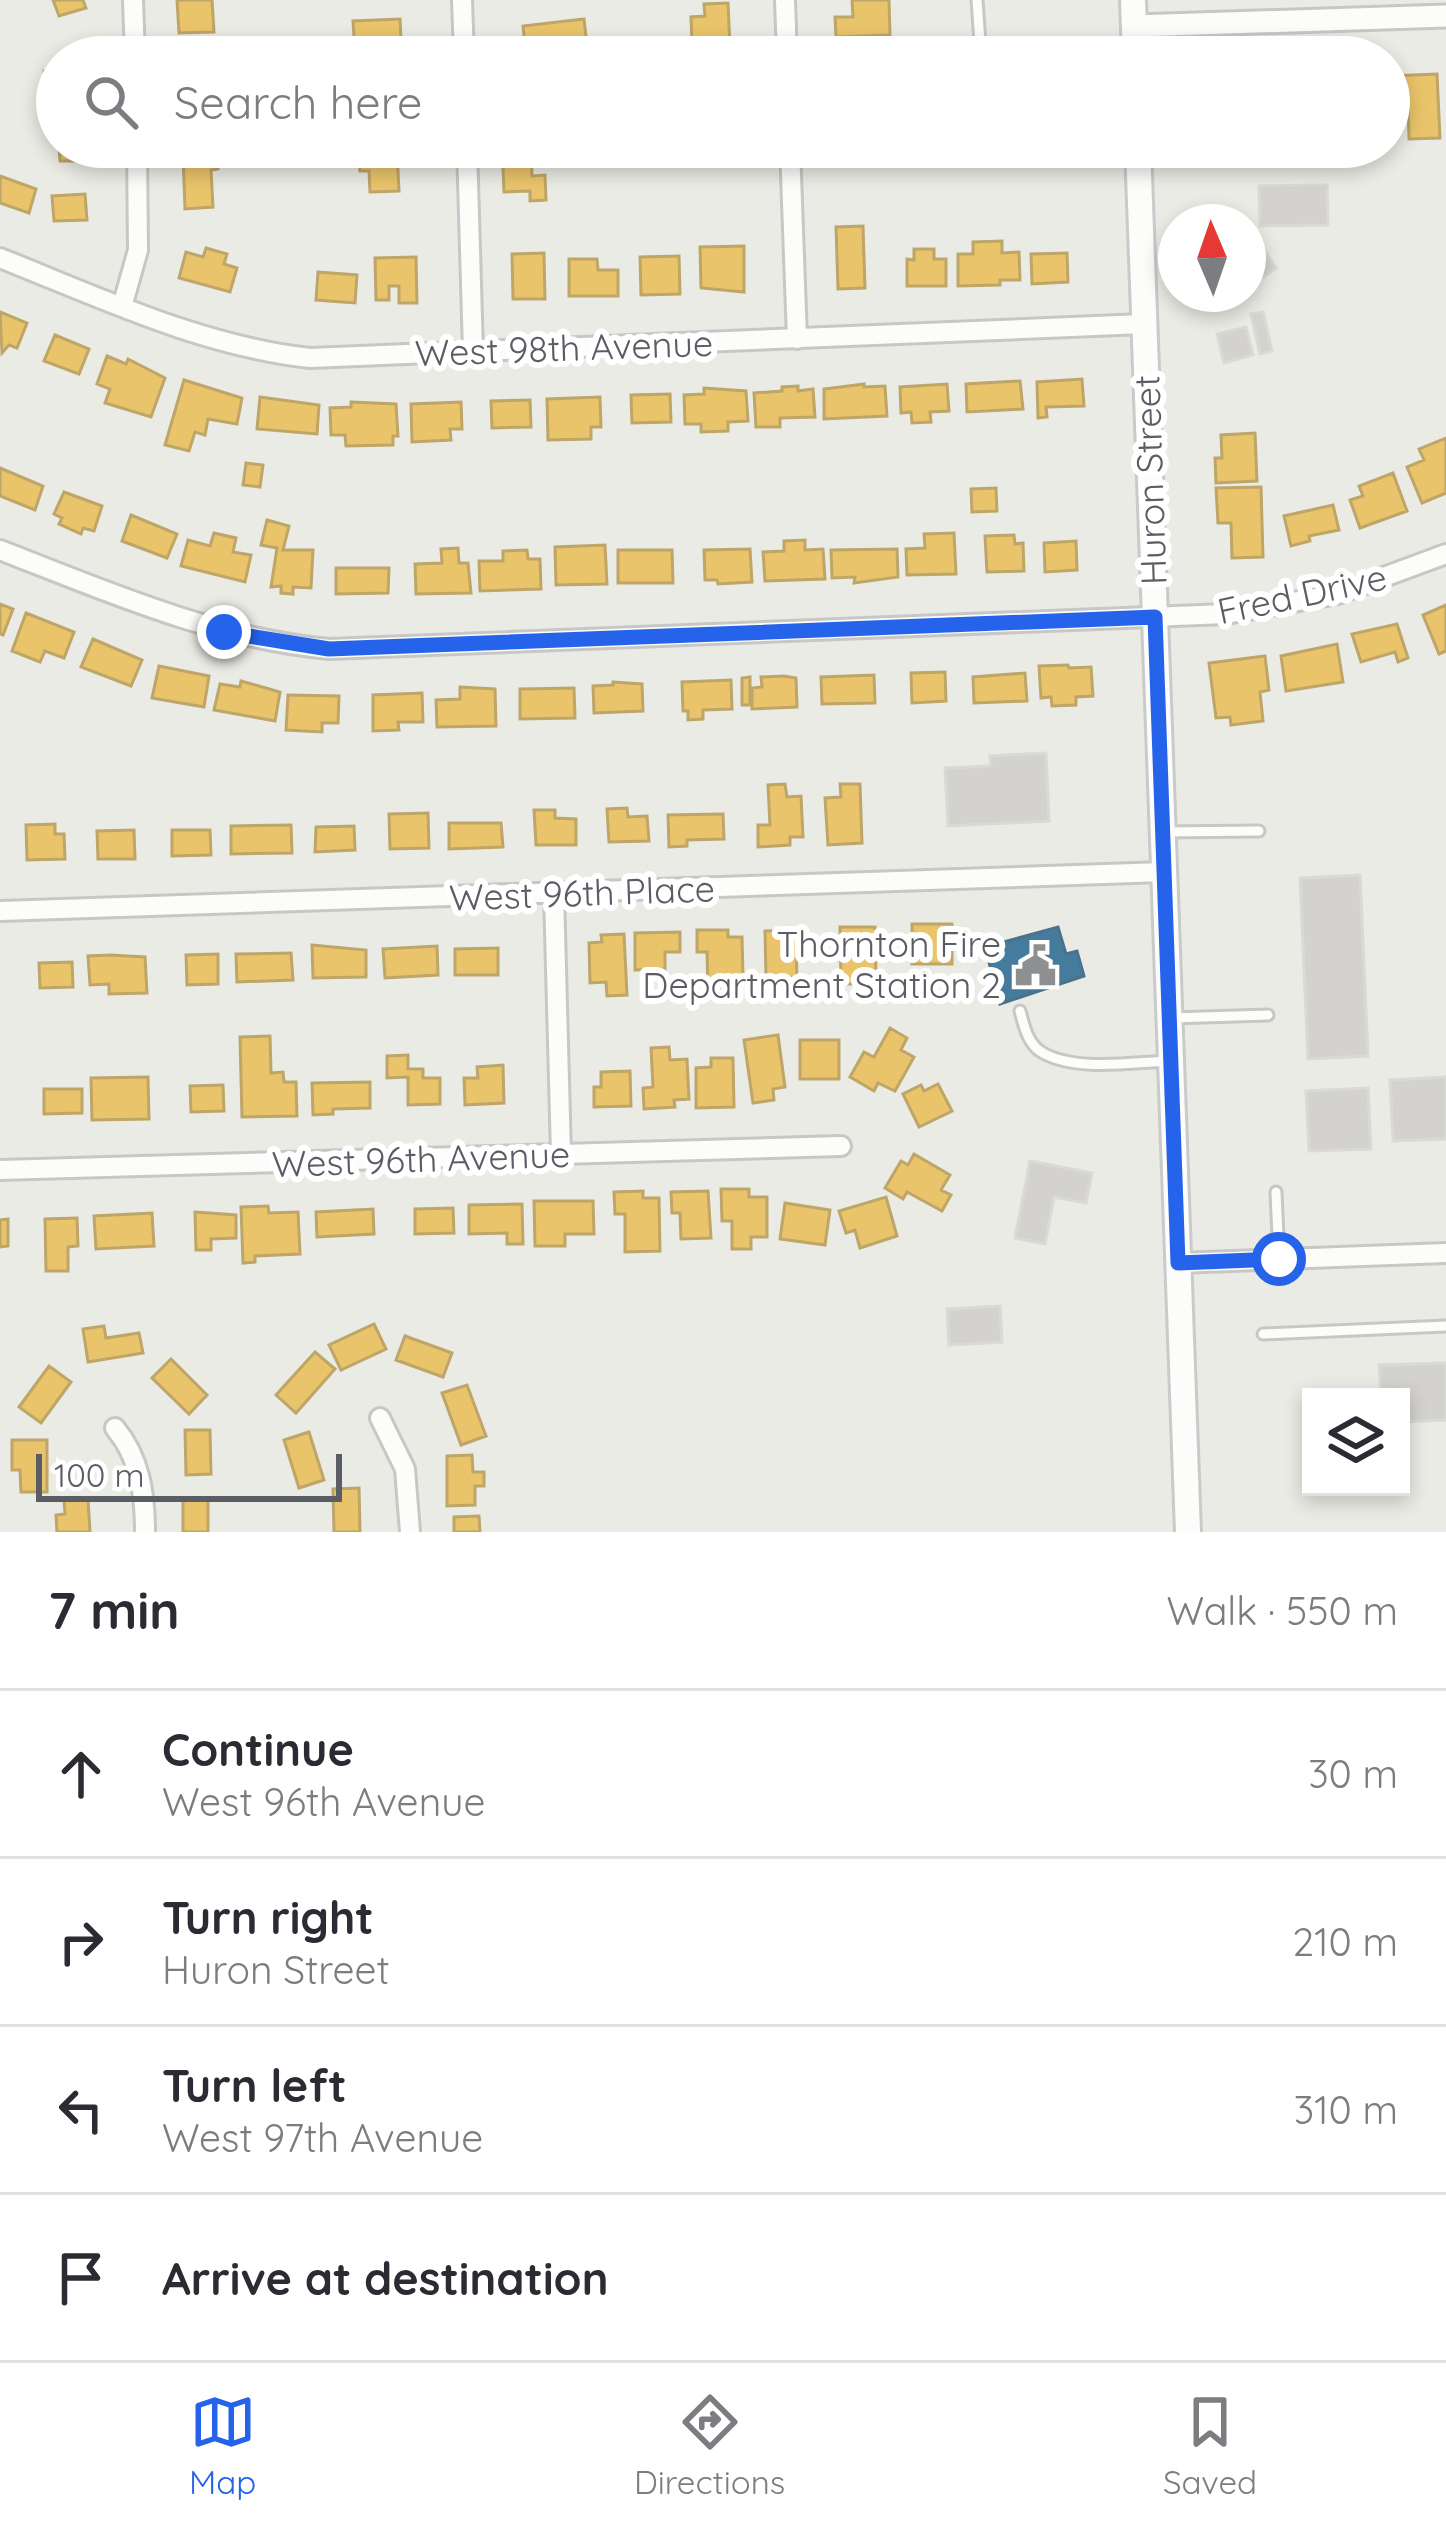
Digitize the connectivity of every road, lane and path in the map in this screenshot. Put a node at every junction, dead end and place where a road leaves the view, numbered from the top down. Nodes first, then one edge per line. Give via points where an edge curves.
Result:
1 (133, 0) edge
2 (462, 0) edge
3 (785, 0) edge
4 (977, 0) edge
5 (1133, 0) edge
6 (1446, 16) edge
7 (1134, 26) junction
8 (134, 36) edge
9 (463, 36) edge
10 (786, 36) edge
11 (980, 36) edge
12 (1134, 36) edge
13 (137, 168) edge
14 (468, 168) edge
15 (791, 168) edge
16 (1139, 168) edge
17 (0, 258) edge
18 (122, 307) junction
19 (1144, 324) junction
20 (797, 339) junction
21 (473, 352) junction
22 (0, 550) edge
23 (1446, 554) edge
24 (1155, 617) junction
25 (1259, 831) dead end
26 (1163, 832) junction
27 (1164, 872) junction
28 (554, 895) junction
29 (0, 911) edge
30 (1020, 1011) dead end
31 (1268, 1015) dead end
32 (1169, 1018) junction
33 (1171, 1061) junction
34 (841, 1146) dead end
35 (561, 1155) junction
36 (0, 1170) edge
37 (1276, 1192) dead end
38 (1446, 1252) edge
39 (1279, 1259) junction
40 (1178, 1263) junction
41 (1446, 1326) edge
42 (1263, 1334) dead end
43 (380, 1418) dead end
44 (115, 1428) dead end
45 (145, 1532) edge
46 (410, 1532) edge
47 (1187, 1532) edge

1 - 8 street
2 - 9 street
3 - 10 street
4 - 11 lane
5 - 7 main road
6 - 7 street
7 - 12 main road
13 - 18 street via 138,250
14 - 21 street
15 - 20 street
16 - 19 main road, Huron Street
17 - 18 street, West 98th Avenue
18 - 21 street, West 98th Avenue via 271,354
19 - 20 street, West 98th Avenue
19 - 24 main road, Huron Street
20 - 21 street, West 98th Avenue
22 - 24 street, Fred Drive via 224,632 329,649
23 - 24 street, Fred Drive via 1338,594
24 - 26 main road, Huron Street
25 - 26 lane
26 - 27 main road, Huron Street
27 - 28 street, West 96th Place
27 - 32 main road, Huron Street
28 - 29 street, West 96th Place
28 - 35 street
30 - 33 lane via 1040,1052 1068,1061
31 - 32 lane
32 - 33 main road, Huron Street
33 - 40 main road, Huron Street
34 - 35 street, West 96th Avenue
35 - 36 street, West 96th Avenue
37 - 39 lane
38 - 39 street
39 - 40 street
40 - 47 main road, Huron Street
41 - 42 lane
43 - 46 street via 405,1469
44 - 45 street via 140,1473

